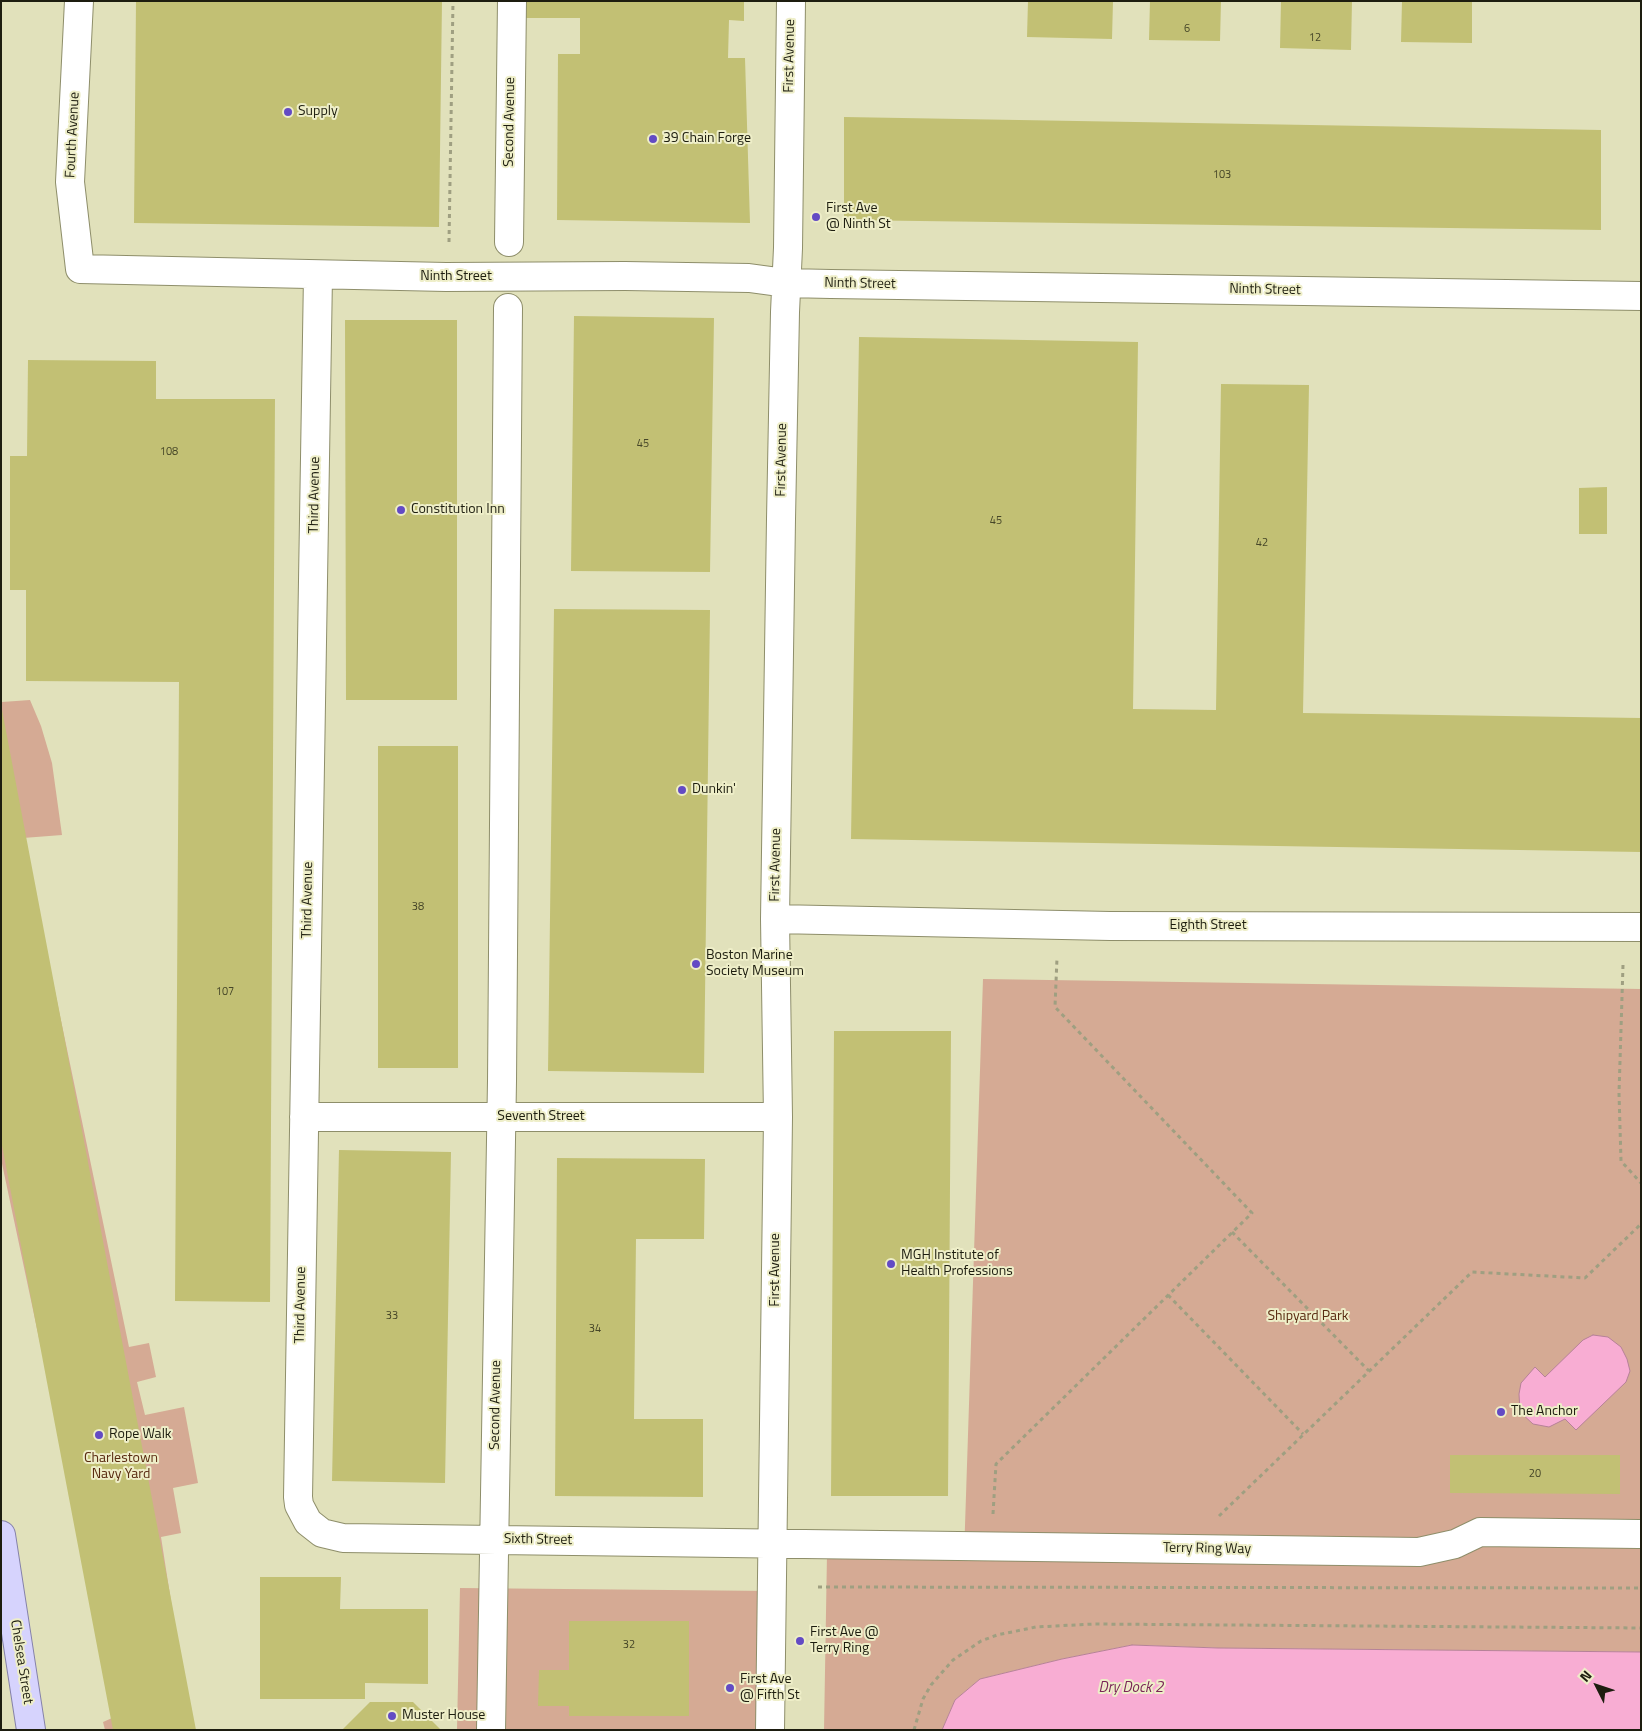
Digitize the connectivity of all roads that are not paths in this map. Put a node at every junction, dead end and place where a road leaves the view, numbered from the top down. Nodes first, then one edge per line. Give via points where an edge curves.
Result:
1 (79, 1) edge
2 (512, 1) edge
3 (791, 1) edge
4 (508, 242) dead end
5 (80, 269) joint
6 (318, 275) junction
7 (786, 283) junction
8 (1641, 296) edge
9 (508, 308) dead end
10 (775, 919) junction
11 (1641, 927) edge
12 (778, 1116) junction
13 (304, 1117) junction
14 (501, 1117) junction
15 (308, 1522) joint
16 (1638, 1534) dead end
17 (1, 1535) edge
18 (494, 1539) junction
19 (772, 1543) junction
20 (31, 1730) edge
21 (492, 1730) edge
22 (770, 1730) edge

1 - 5 street, Fourth Avenue via 70,182
2 - 4 street, Second Avenue
3 - 7 street, First Avenue
5 - 6 street, Ninth Street
6 - 7 street, Ninth Street via 750,278
6 - 13 street, Third Avenue
7 - 8 street, Ninth Street
7 - 10 street, First Avenue
9 - 14 street, Second Avenue
10 - 11 street, Eighth Street via 1110,926
10 - 12 street, First Avenue
12 - 14 street, Seventh Street
12 - 19 street, First Avenue
13 - 14 street, Seventh Street
13 - 15 street, Third Avenue via 298,1497
14 - 18 street, Second Avenue
15 - 18 street, Sixth Street via 322,1533 343,1538
16 - 19 street, Terry Ring Way via 1480,1532 1455,1544 1418,1552
17 - 20 main road, Chelsea Street
18 - 19 street, Sixth Street
18 - 21 street, Second Avenue
19 - 22 street, First Avenue

